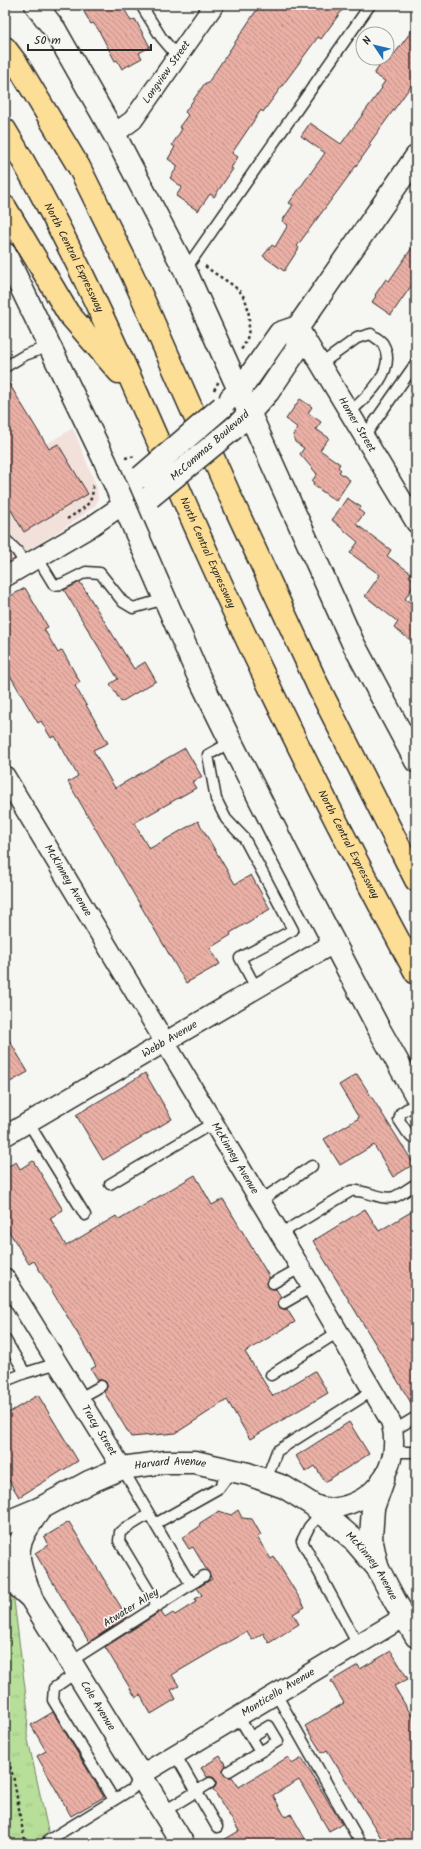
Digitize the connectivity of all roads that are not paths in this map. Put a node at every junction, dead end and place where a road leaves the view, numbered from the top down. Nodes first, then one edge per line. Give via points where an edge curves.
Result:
1 (36, 5) edge
2 (141, 5) edge
3 (214, 5) edge
4 (370, 5) edge
5 (5, 48) edge
6 (178, 57) junction
7 (5, 130) edge
8 (114, 134) junction
9 (416, 157) edge
10 (5, 207) edge
11 (5, 254) edge
12 (193, 266) junction
13 (298, 327) junction
14 (50, 346) junction
15 (416, 363) edge
16 (321, 364) junction
17 (5, 367) edge
18 (240, 390) junction
19 (135, 391) junction
20 (350, 412) junction
21 (242, 421) junction
22 (364, 437) junction
23 (124, 504) junction
24 (416, 523) edge
25 (5, 540) edge
26 (32, 561) junction
27 (5, 577) edge
28 (165, 599) junction
29 (230, 742) junction
30 (416, 761) edge
31 (5, 776) edge
32 (416, 880) edge
33 (334, 943) junction
34 (416, 973) edge
35 (256, 988) junction
36 (164, 1042) junction
37 (416, 1095) edge
38 (416, 1103) edge
39 (28, 1122) junction
40 (213, 1123) junction
41 (416, 1135) edge
42 (5, 1136) edge
43 (312, 1166) dead end
44 (110, 1184) dead end
45 (416, 1184) edge
46 (260, 1200) junction
47 (85, 1215) dead end
48 (280, 1234) junction
49 (300, 1268) junction
50 (5, 1278) edge
51 (273, 1283) dead end
52 (312, 1287) junction
53 (284, 1303) dead end
54 (338, 1332) junction
55 (5, 1339) edge
56 (58, 1363) junction
57 (25, 1373) junction
58 (270, 1375) dead end
59 (5, 1381) edge
60 (101, 1386) dead end
61 (372, 1391) junction
62 (80, 1398) junction
63 (416, 1417) edge
64 (393, 1431) junction
65 (393, 1452) junction
66 (416, 1452) edge
67 (122, 1468) junction
68 (232, 1470) junction
69 (266, 1480) junction
70 (382, 1480) junction
71 (41, 1508) junction
72 (323, 1513) junction
73 (149, 1514) junction
74 (5, 1523) edge
75 (154, 1524) junction
76 (377, 1567) junction
77 (5, 1574) edge
78 (204, 1576) dead end
79 (191, 1585) junction
80 (31, 1598) junction
81 (158, 1606) junction
82 (410, 1614) edge
83 (416, 1636) edge
84 (358, 1645) junction
85 (74, 1666) junction
86 (276, 1694) junction
87 (238, 1716) junction
88 (251, 1737) junction
89 (260, 1752) junction
90 (175, 1754) junction
91 (229, 1771) dead end
92 (141, 1775) junction
93 (210, 1783) dead end
94 (196, 1792) junction
95 (114, 1800) junction
96 (163, 1812) junction
97 (216, 1828) dead end
98 (49, 1840) dead end
99 (183, 1844) edge
100 (361, 1844) edge

1 - 8 main road via 54,30
2 - 6 lane
3 - 6 street, Longview Street
4 - 12 lane
5 - 32 highway via 79,167 132,274 230,496 318,686
6 - 8 street, Longview Street via 133,120
7 - 19 highway, North Central Expressway via 72,252
8 - 12 main road
9 - 13 main road
10 - 19 highway via 68,313
11 - 14 main road
12 - 18 main road
13 - 16 street, Homer Street
13 - 18 main road, McCommas Boulevard via 280,333
13 - 21 main road, McCommas Boulevard via 298,349 268,392
14 - 17 lane via 25,355
14 - 23 main road
15 - 22 lane
16 - 20 street, Homer Street
16 - 20 lane via 357,338 371,334 383,344 387,358 382,377 367,397
18 - 21 main road
18 - 23 main road, McCommas Boulevard, bridge via 141,477
19 - 34 highway, North Central Expressway via 284,718
20 - 22 street, Homer Street
21 - 23 main road, McCommas Boulevard, bridge via 150,497
21 - 30 main road via 353,643
22 - 24 street, Homer Street
23 - 26 street, McCommas Boulevard
23 - 28 main road
25 - 26 lane
26 - 27 street, McCommas Boulevard
26 - 28 lane via 54,586 86,572 100,573 123,602 132,608
28 - 29 main road
29 - 33 main road
29 - 35 lane via 208,755 216,799 226,819 244,838 293,930 240,958
31 - 36 street, McKinney Avenue
33 - 35 street, Webb Avenue
33 - 37 main road
35 - 36 street, Webb Avenue
36 - 39 street, Webb Avenue
36 - 40 street, McKinney Avenue
38 - 41 lane via 401,1113 399,1120 411,1137
39 - 42 street, Webb Avenue
39 - 47 lane
40 - 44 lane
40 - 46 street, McKinney Avenue
43 - 46 lane
45 - 48 lane via 393,1197 360,1190 351,1191
46 - 48 street, McKinney Avenue
48 - 49 street, McKinney Avenue
49 - 51 lane
49 - 52 street, McKinney Avenue
50 - 56 street, Tracy Street
52 - 53 lane
52 - 54 street, McKinney Avenue
54 - 58 lane
54 - 61 street, McKinney Avenue
55 - 57 lane
56 - 57 lane
56 - 62 street, Tracy Street
57 - 59 lane
60 - 62 lane
61 - 64 street, McKinney Avenue via 391,1422
61 - 69 lane via 277,1451
62 - 67 street, Tracy Street
63 - 64 lane
64 - 65 street, McKinney Avenue
65 - 66 lane
65 - 70 street, McKinney Avenue
67 - 68 main road, Harvard Avenue via 166,1462 195,1462
67 - 71 main road, Harvard Avenue via 89,1482
67 - 73 lane, Tracy Street
68 - 69 main road, Harvard Avenue
68 - 75 lane via 219,1488
69 - 72 main road, Harvard Avenue via 284,1487
70 - 72 street, McKinney Avenue via 369,1495 352,1504
70 - 76 main road via 373,1508 371,1538
71 - 74 main road, Harvard Avenue
71 - 80 main road via 23,1533 19,1545 18,1557 22,1575
72 - 76 main road, McKinney Avenue via 353,1539
72 - 84 lane via 302,1541
73 - 75 lane, Tracy Street
73 - 81 lane via 120,1532 119,1541
75 - 79 lane, Tracy Street
76 - 82 main road, McKinney Avenue
77 - 80 main road, Cole Avenue
78 - 79 lane, Atwater Alley
79 - 81 lane, Atwater Alley
80 - 85 main road, Cole Avenue
81 - 85 lane, Atwater Alley
82 - 83 main road, McKinney Avenue
82 - 84 street, Monticello Avenue
84 - 86 street, Monticello Avenue
85 - 92 main road, Cole Avenue
85 - 95 lane, Atwater Alley via 54,1688 53,1700
86 - 87 street, Monticello Avenue
86 - 100 lane
87 - 88 lane
87 - 90 street, Monticello Avenue
88 - 89 lane
88 - 89 lane via 269,1726 278,1741
89 - 91 lane
90 - 92 street, Monticello Avenue
90 - 94 lane
92 - 95 lane via 132,1789
92 - 96 main road, Cole Avenue
93 - 94 lane
94 - 96 lane
94 - 97 lane
95 - 98 lane
96 - 99 main road, Cole Avenue

